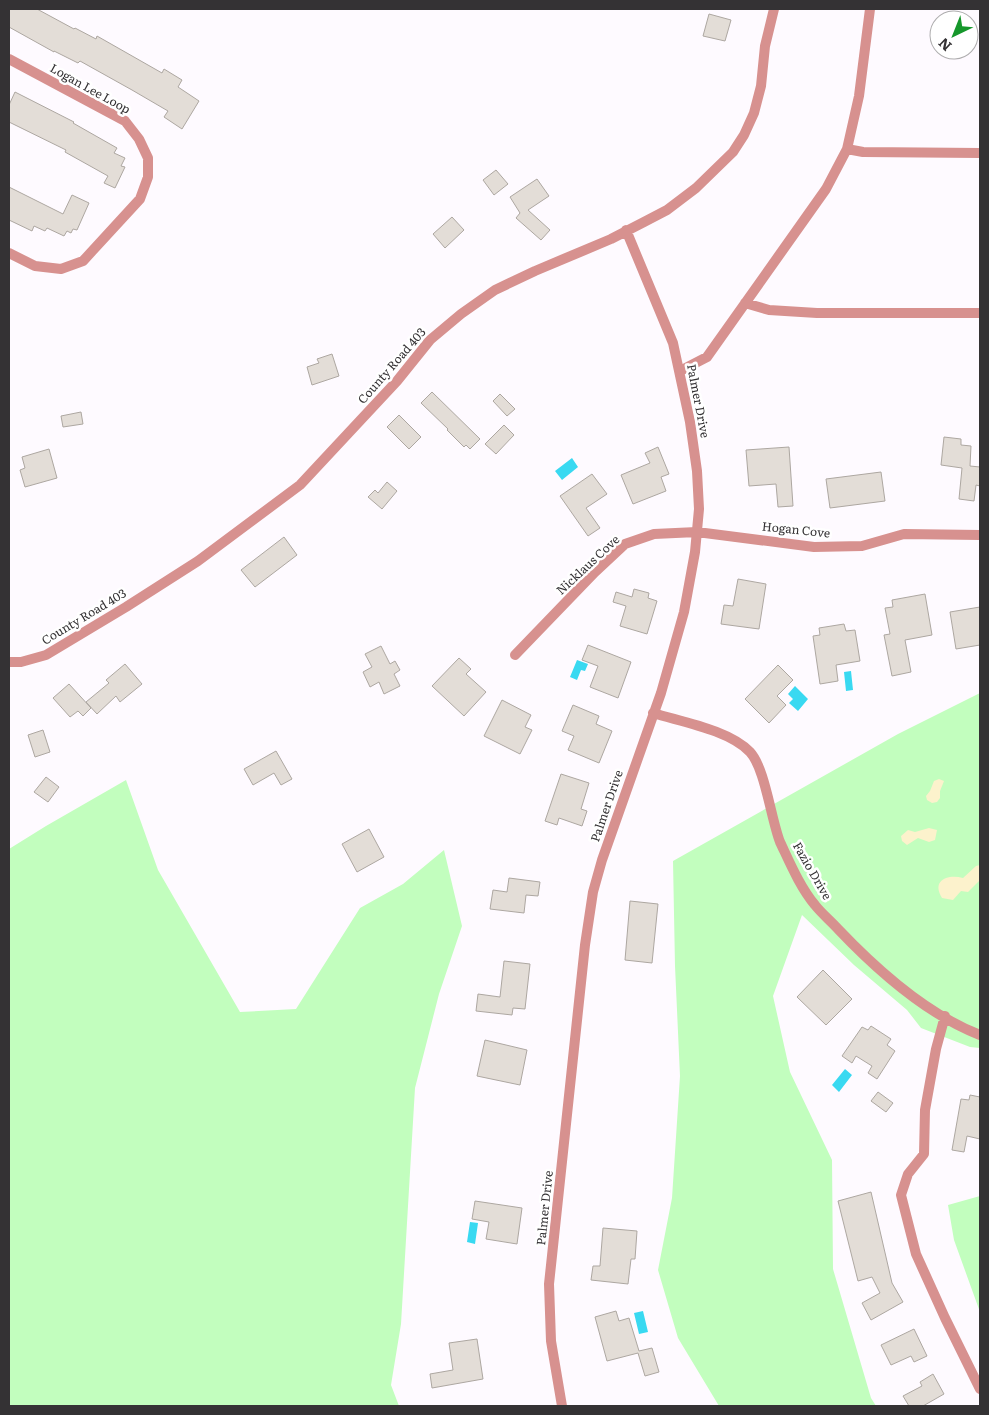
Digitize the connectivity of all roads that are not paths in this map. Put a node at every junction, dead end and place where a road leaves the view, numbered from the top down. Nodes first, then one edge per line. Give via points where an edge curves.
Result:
1 (774, 9) edge
2 (870, 9) edge
3 (9, 60) edge
4 (847, 149) junction
5 (980, 153) edge
6 (626, 230) junction
7 (9, 252) edge
8 (745, 303) junction
9 (980, 313) edge
10 (680, 371) junction
11 (697, 532) junction
12 (980, 535) edge
13 (515, 655) dead end
14 (9, 662) edge
15 (653, 713) junction
16 (945, 1016) junction
17 (980, 1035) edge
18 (980, 1388) edge
19 (562, 1406) edge

1 - 6 street, County Road 403 via 754,113 733,152 696,188 667,210
2 - 4 street via 859,96
3 - 7 street, Logan Lee Loop via 125,121 148,158 148,177 140,199 83,261 60,269 35,266
4 - 5 street via 863,152
4 - 8 street via 826,189
6 - 10 street, Palmer Drive via 670,334
6 - 14 street, County Road 403 via 495,290 430,340 397,381 300,485 198,561 60,648 46,655
8 - 9 street via 769,310 817,313
8 - 10 street via 707,357
10 - 11 street, Palmer Drive via 696,470
11 - 12 street, Hogan Cove via 814,547 862,546 904,534
11 - 13 street, Nicklaus Cove via 654,534 625,544
11 - 15 street, Palmer Drive via 684,612
15 - 16 street, Fazio Drive via 727,736 752,754 780,840 814,904 879,970
15 - 19 street, Palmer Drive via 602,860 585,944 549,1284 551,1341
16 - 17 street, Fazio Drive
16 - 18 street via 925,1110 924,1154 908,1174 901,1195 916,1254

